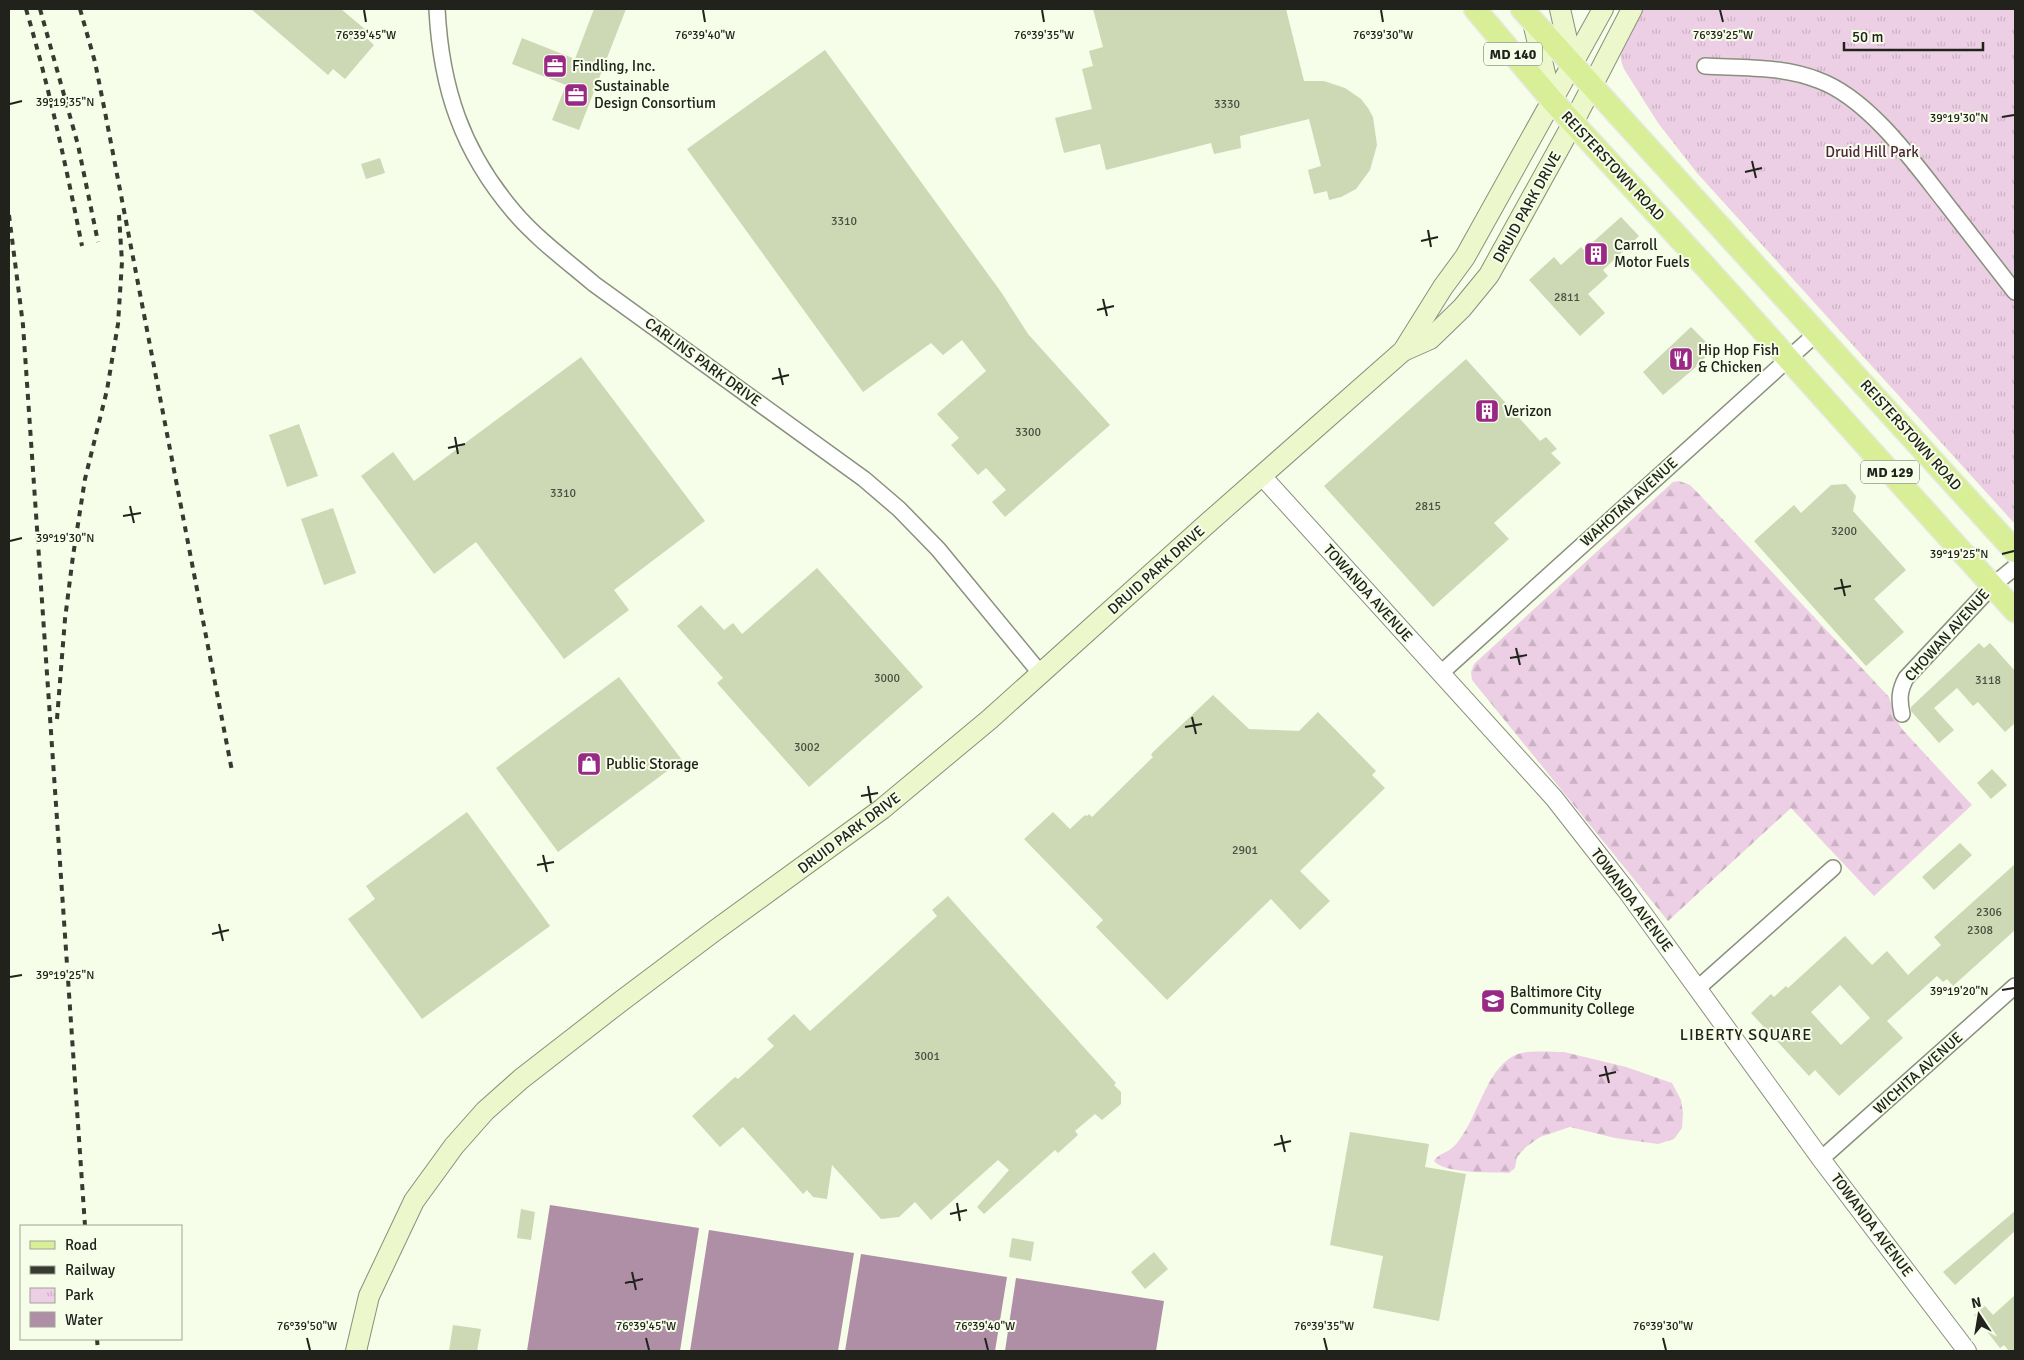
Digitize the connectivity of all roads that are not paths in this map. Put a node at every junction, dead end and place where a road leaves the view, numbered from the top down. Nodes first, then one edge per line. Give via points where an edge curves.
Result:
1 (438, 9) edge
2 (1475, 9) edge
3 (1560, 9) edge
4 (1603, 9) edge
5 (1632, 9) edge
6 (1528, 12) edge
7 (1572, 62) junction
8 (1705, 66) dead end
9 (1593, 85) junction
10 (1552, 99) junction
11 (1573, 122) junction
12 (2015, 292) edge
13 (1818, 332) junction
14 (1403, 351) junction
15 (1788, 358) junction
16 (1262, 476) junction
17 (2015, 551) edge
18 (2015, 567) edge
19 (1992, 586) junction
20 (2015, 611) edge
21 (1441, 673) junction
22 (1041, 674) junction
23 (1902, 714) dead end
24 (1833, 868) dead end
25 (2015, 986) edge
26 (1698, 988) junction
27 (1821, 1159) junction
28 (356, 1351) edge
29 (1967, 1351) edge

1 - 22 street, CARLINS PARK DRIVE via 439,45 450,96 464,137 515,213 594,284 864,478 938,549
2 - 10 main road, REISTERSTOWN ROAD / MD 140
3 - 7 main road, MD 129
4 - 7 main road, DRUID PARK DRIVE
5 - 9 main road, DRUID PARK DRIVE
6 - 7 main road, REISTERSTOWN ROAD / MD 140
6 - 10 main road, MD 129
7 - 9 main road, REISTERSTOWN ROAD / MD 129
7 - 10 main road, DRUID PARK DRIVE
8 - 12 street via 1794,72 1846,94 1913,161
9 - 11 main road, DRUID PARK DRIVE
9 - 13 main road, REISTERSTOWN ROAD / MD 129
10 - 11 main road, REISTERSTOWN ROAD / MD 129
10 - 14 main road, DRUID PARK DRIVE via 1465,257
11 - 14 main road, DRUID PARK DRIVE via 1478,290 1430,339
11 - 15 main road, REISTERSTOWN ROAD / MD 129
13 - 15 street, WAHOTAN AVENUE
13 - 17 main road, REISTERSTOWN ROAD / MD 129
14 - 16 main road, DRUID PARK DRIVE
15 - 19 main road, REISTERSTOWN ROAD / MD 129
15 - 21 street, WAHOTAN AVENUE
16 - 21 street, TOWANDA AVENUE
16 - 22 main road, DRUID PARK DRIVE
18 - 19 street, CHOWAN AVENUE
19 - 20 main road, REISTERSTOWN ROAD / MD 129
19 - 23 street, CHOWAN AVENUE via 1906,678 1900,688
21 - 26 street, TOWANDA AVENUE via 1554,798
22 - 28 main road, DRUID PARK DRIVE via 882,809 620,1002 485,1111 454,1146 414,1201 369,1296
24 - 26 street
25 - 27 street, WICHITA AVENUE
26 - 27 street, TOWANDA AVENUE
27 - 29 street, TOWANDA AVENUE

